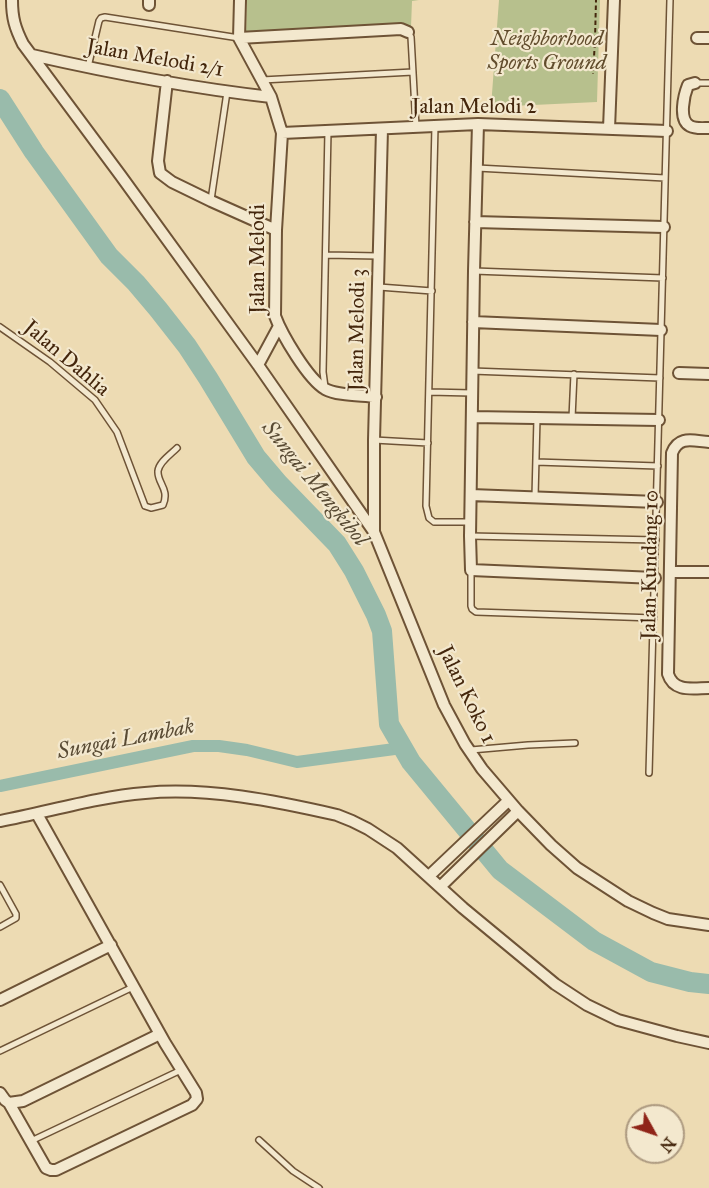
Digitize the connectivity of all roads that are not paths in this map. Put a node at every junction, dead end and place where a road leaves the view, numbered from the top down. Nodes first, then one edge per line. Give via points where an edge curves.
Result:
1 (12, 0) edge
2 (240, 0) edge
3 (615, 0) edge
4 (670, 0) edge
5 (408, 32) joint
6 (239, 38) junction
7 (697, 38) dead end
8 (709, 38) edge
9 (32, 54) junction
10 (88, 67) junction
11 (413, 72) junction
12 (262, 80) junction
13 (167, 81) junction
14 (695, 83) joint
15 (709, 83) edge
16 (227, 92) junction
17 (271, 97) junction
18 (478, 124) junction
19 (435, 126) junction
20 (416, 127) junction
21 (709, 128) edge
22 (382, 129) junction
23 (609, 129) junction
24 (328, 131) junction
25 (667, 131) junction
26 (282, 133) junction
27 (477, 168) junction
28 (665, 177) junction
29 (211, 201) junction
30 (475, 222) junction
31 (664, 227) junction
32 (276, 230) junction
33 (326, 255) junction
34 (380, 256) junction
35 (474, 271) junction
36 (663, 278) junction
37 (379, 287) junction
38 (432, 291) junction
39 (473, 322) junction
40 (279, 326) junction
41 (0, 327) edge
42 (661, 330) junction
43 (258, 365) junction
44 (472, 371) junction
45 (679, 373) dead end
46 (574, 374) junction
47 (709, 374) edge
48 (660, 378) junction
49 (326, 389) junction
50 (429, 392) junction
51 (472, 393) junction
52 (376, 397) junction
53 (472, 417) junction
54 (537, 418) junction
55 (572, 418) junction
56 (659, 420) junction
57 (375, 440) junction
58 (709, 442) edge
59 (428, 443) junction
60 (177, 448) dead end
61 (536, 462) junction
62 (657, 466) junction
63 (471, 495) junction
64 (535, 498) junction
65 (657, 502) junction
66 (470, 522) junction
67 (374, 532) junction
68 (470, 536) junction
69 (656, 540) junction
70 (471, 570) junction
71 (670, 572) junction
72 (709, 572) edge
73 (655, 578) junction
74 (654, 618) junction
75 (709, 688) edge
76 (575, 743) dead end
77 (469, 751) junction
78 (649, 773) dead end
79 (508, 801) junction
80 (518, 811) junction
81 (37, 814) junction
82 (0, 821) edge
83 (429, 876) junction
84 (0, 885) edge
85 (440, 886) junction
86 (709, 925) edge
87 (0, 927) edge
88 (111, 945) junction
89 (133, 987) junction
90 (1, 997) edge
91 (160, 1034) junction
92 (709, 1043) edge
93 (0, 1052) edge
94 (181, 1070) junction
95 (0, 1093) edge
96 (9, 1104) junction
97 (259, 1140) dead end
98 (30, 1141) junction
99 (319, 1188) edge

1 - 9 street via 17,31
2 - 6 street
3 - 23 street
4 - 25 lane
5 - 6 street via 401,29
5 - 11 lane
6 - 10 lane via 105,17 99,21
6 - 12 street
7 - 8 street
9 - 10 street, Jalan Melodi 2/1
9 - 43 street
10 - 13 street, Jalan Melodi 2/1
11 - 12 lane
11 - 20 lane
12 - 17 street
13 - 16 street, Jalan Melodi 2/1
13 - 29 street via 160,173
14 - 15 lane
14 - 21 street via 688,85 686,91 684,118 692,127
16 - 17 street, Jalan Melodi 2/1
16 - 29 lane
17 - 26 street
18 - 19 street, Jalan Melodi 2
18 - 23 street, Jalan Melodi 2
18 - 27 street
19 - 20 street, Jalan Melodi 2
19 - 38 lane
20 - 22 street, Jalan Melodi 2
22 - 24 street, Jalan Melodi 2
22 - 34 street, Jalan Melodi 3
23 - 25 street, Jalan Melodi 2
24 - 26 street, Jalan Melodi 2
24 - 33 lane
25 - 28 lane
26 - 32 street, Jalan Melodi
27 - 28 lane
27 - 30 street
28 - 31 lane
29 - 32 street
30 - 31 street
30 - 35 street
31 - 36 lane
32 - 40 street, Jalan Melodi via 275,316
33 - 34 lane
33 - 49 lane
34 - 37 street, Jalan Melodi 3
35 - 36 lane
35 - 39 street
36 - 42 lane
37 - 38 lane
37 - 52 street, Jalan Melodi 3
38 - 50 lane
39 - 42 street
39 - 44 street
40 - 43 street
40 - 49 street, Jalan Melodi via 312,377
41 - 60 lane, Jalan Dahlia via 95,400 117,432 145,506 163,505 166,499 158,470
42 - 48 lane
43 - 67 street
44 - 46 lane
44 - 51 street
45 - 47 street
46 - 48 lane
46 - 55 lane
48 - 56 lane
49 - 52 street
50 - 51 lane
50 - 59 lane
51 - 53 street
52 - 57 street, Jalan Melodi 3
53 - 54 street
53 - 63 street
54 - 55 street
54 - 61 lane
55 - 56 street
56 - 62 lane
57 - 59 lane
57 - 67 street, Jalan Melodi 3
58 - 71 street, Jalan Kundang 10 via 684,440 678,442 672,453
59 - 66 lane via 429,518 435,522
61 - 62 lane
61 - 64 lane
62 - 65 lane
63 - 64 street
63 - 66 street
64 - 65 street
65 - 69 lane
66 - 68 street
67 - 77 street, Jalan Koko 1 via 444,705
68 - 69 lane
68 - 70 street
69 - 73 lane
70 - 73 street
70 - 74 lane via 471,606 477,612
71 - 72 street
71 - 75 street, Jalan Kundang 10 via 670,680 682,689
73 - 74 lane
74 - 78 lane
76 - 77 lane
77 - 79 street, Jalan Koko 1
79 - 80 street, Jalan Koko 1
79 - 83 street
80 - 85 street
80 - 86 street, Jalan Koko 1 via 565,858 616,894 668,919
81 - 82 street
81 - 83 street via 146,793 240,796 352,820 397,849
81 - 88 street
83 - 85 street
84 - 87 lane via 16,914 16,918
85 - 92 street via 555,984 586,1005 618,1020
88 - 89 street
88 - 90 street
89 - 91 street
89 - 93 lane
91 - 94 street
91 - 96 street via 23,1101
94 - 98 lane
94 - 98 street via 197,1096 192,1105 56,1170 46,1168
95 - 96 street
96 - 98 street
97 - 99 lane

